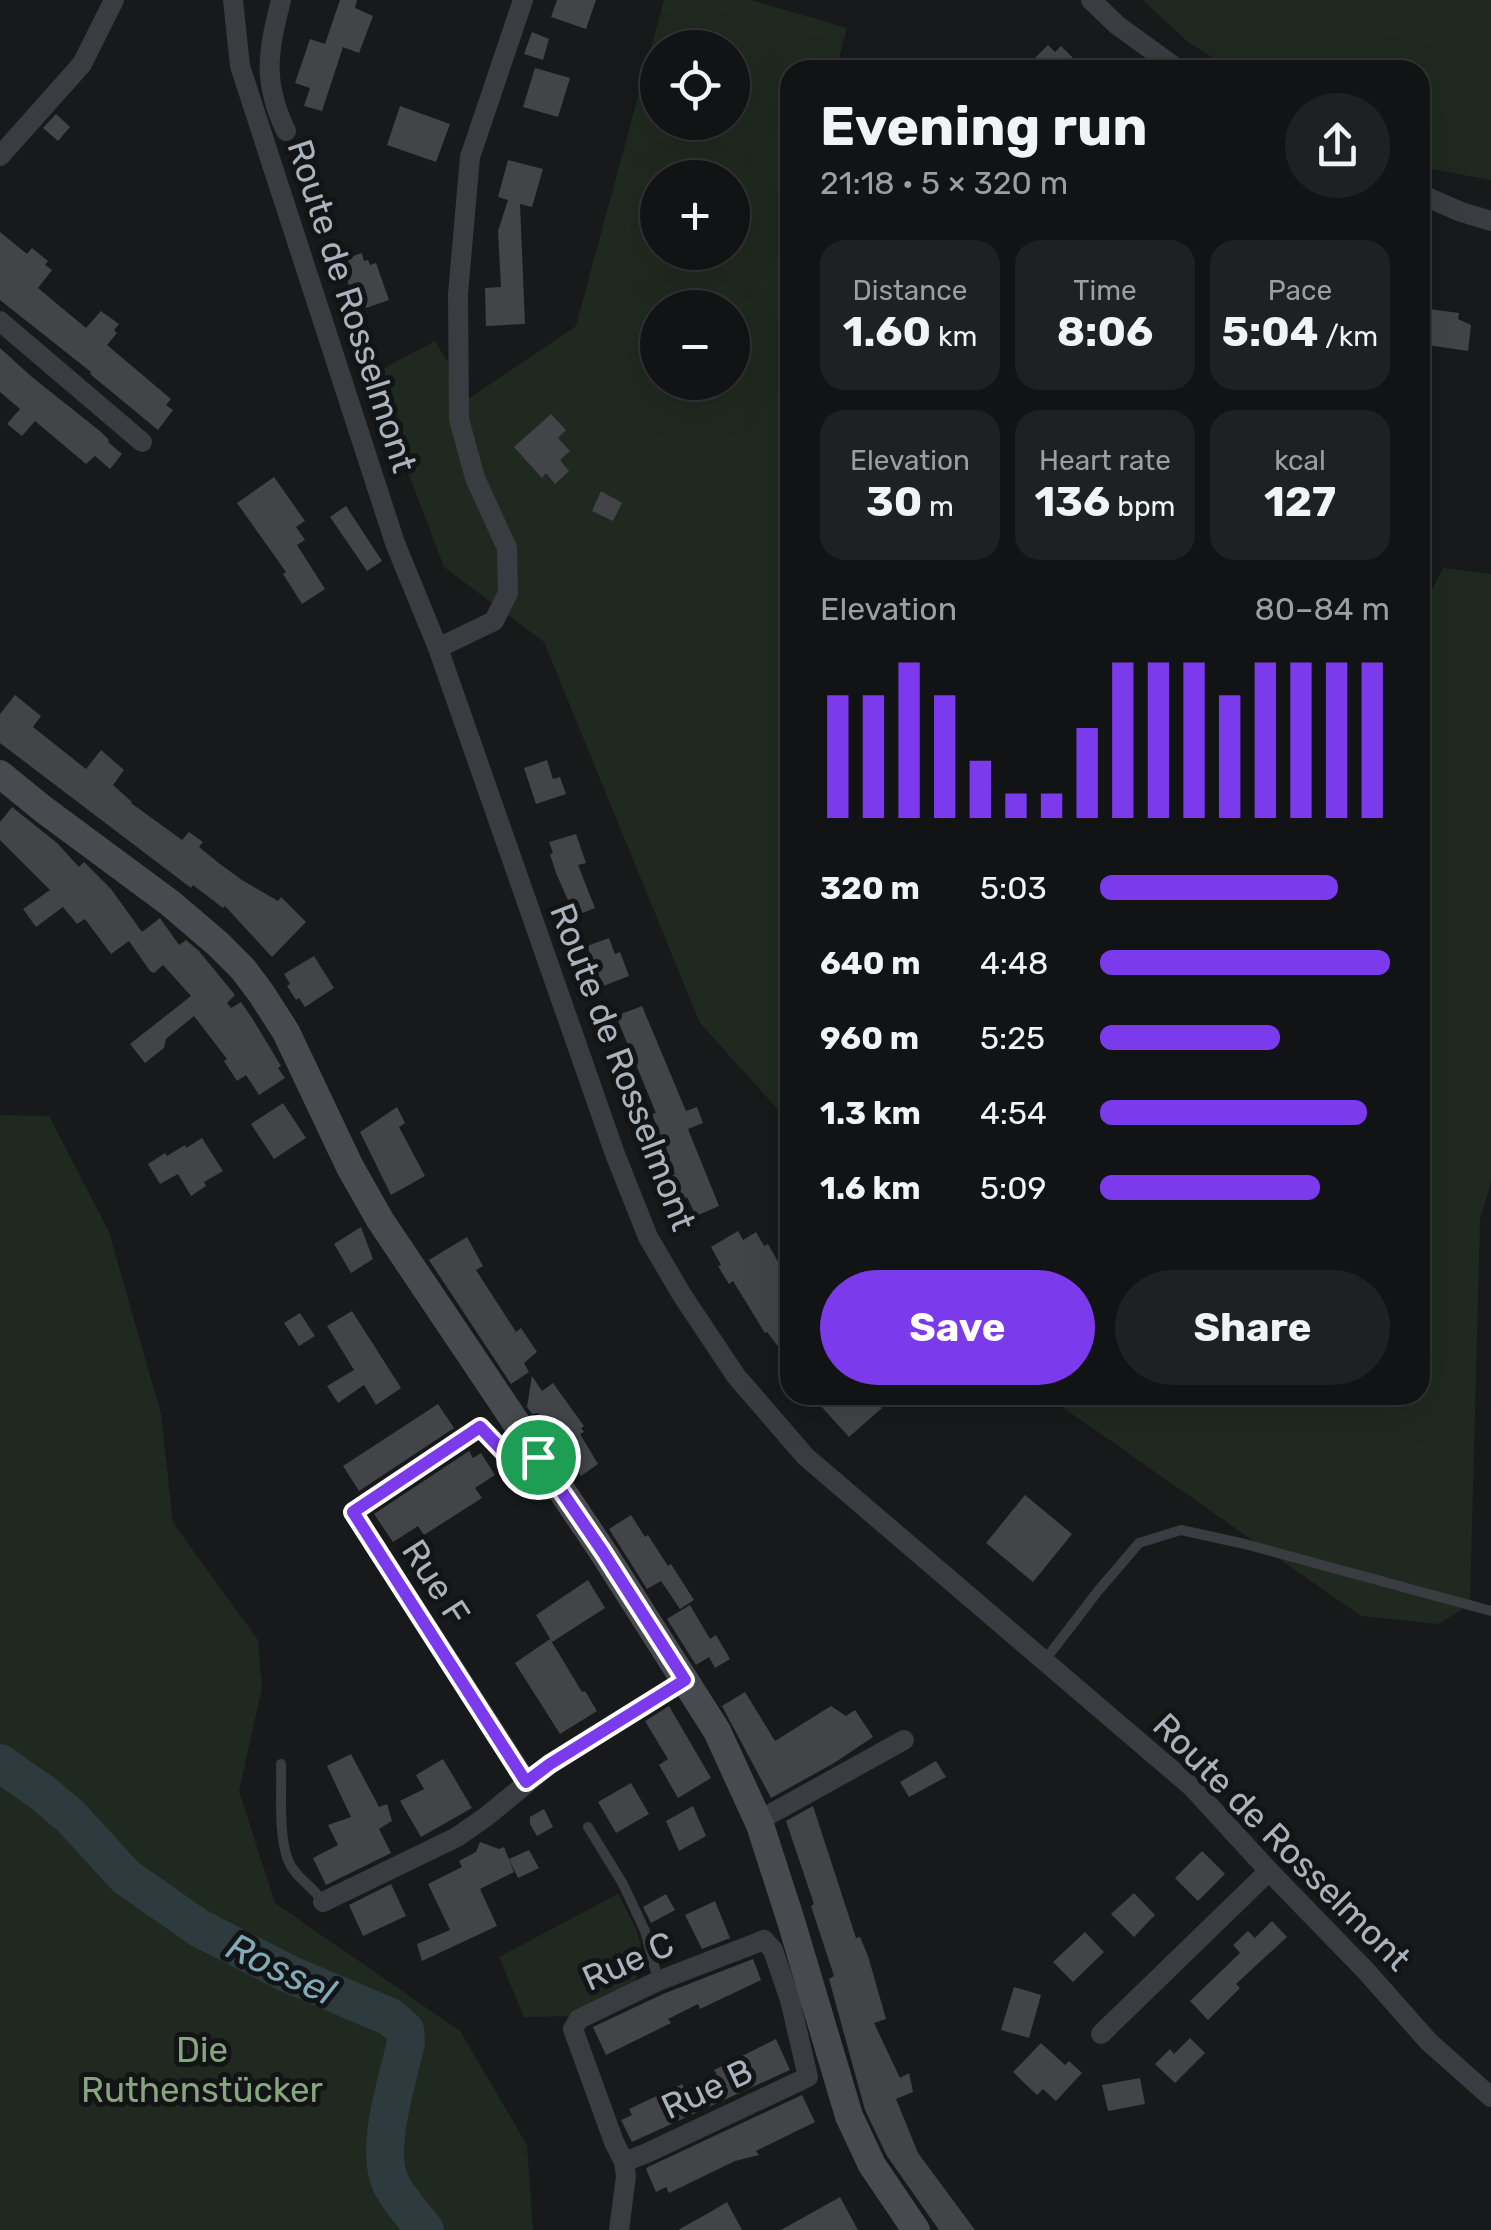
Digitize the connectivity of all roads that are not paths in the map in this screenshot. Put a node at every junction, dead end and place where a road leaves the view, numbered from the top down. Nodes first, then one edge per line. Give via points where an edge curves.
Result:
1 (114, 0) edge
2 (234, 0) edge
3 (282, 0) edge
4 (523, 0) edge
5 (1091, 0) edge
6 (1165, 60) edge
7 (286, 131) dead end
8 (0, 156) edge
9 (1430, 198) edge
10 (1491, 222) edge
11 (0, 321) edge
12 (142, 442) dead end
13 (438, 648) junction
14 (0, 774) edge
15 (538, 1457) junction
16 (1491, 1611) edge
17 (1045, 1660) junction
18 (685, 1680) junction
19 (904, 1740) dead end
20 (281, 1764) dead end
21 (526, 1782) junction
22 (758, 1821) junction
23 (588, 1828) dead end
24 (1268, 1871) junction
25 (323, 1902) joint
26 (658, 1981) junction
27 (801, 1996) junction
28 (1101, 2034) dead end
29 (1491, 2097) edge
30 (624, 2162) junction
31 (619, 2230) edge
32 (916, 2230) edge

1 - 8 street via 82,64
2 - 13 street, Route de Rosselmont via 249,96 396,543
3 - 7 street via 269,76
4 - 13 street via 470,157 458,294 459,418 475,478 507,548 508,593 494,621
5 - 6 street
9 - 10 street
11 - 12 street
13 - 17 street, Route de Rosselmont via 615,1154 648,1237 682,1295 736,1376 806,1456
14 - 15 main road via 170,902 252,981 286,1032 380,1220
15 - 18 main road
15 - 21 street, Rue F via 520,1469 480,1427 353,1512
16 - 17 lane via 1181,1530 1139,1543
17 - 24 street, Route de Rosselmont via 1192,1787
18 - 21 street
18 - 22 main road via 717,1730
19 - 22 street
20 - 25 lane via 288,1860
21 - 25 street via 457,1837
22 - 27 main road
23 - 26 lane via 645,1931
24 - 28 street
24 - 29 street, Route de Rosselmont via 1428,2042
26 - 27 street, Rue C via 764,1940
26 - 30 street, Rue C via 573,2029
27 - 30 street, Rue B via 808,2077
27 - 32 main road via 872,2166
30 - 31 street

